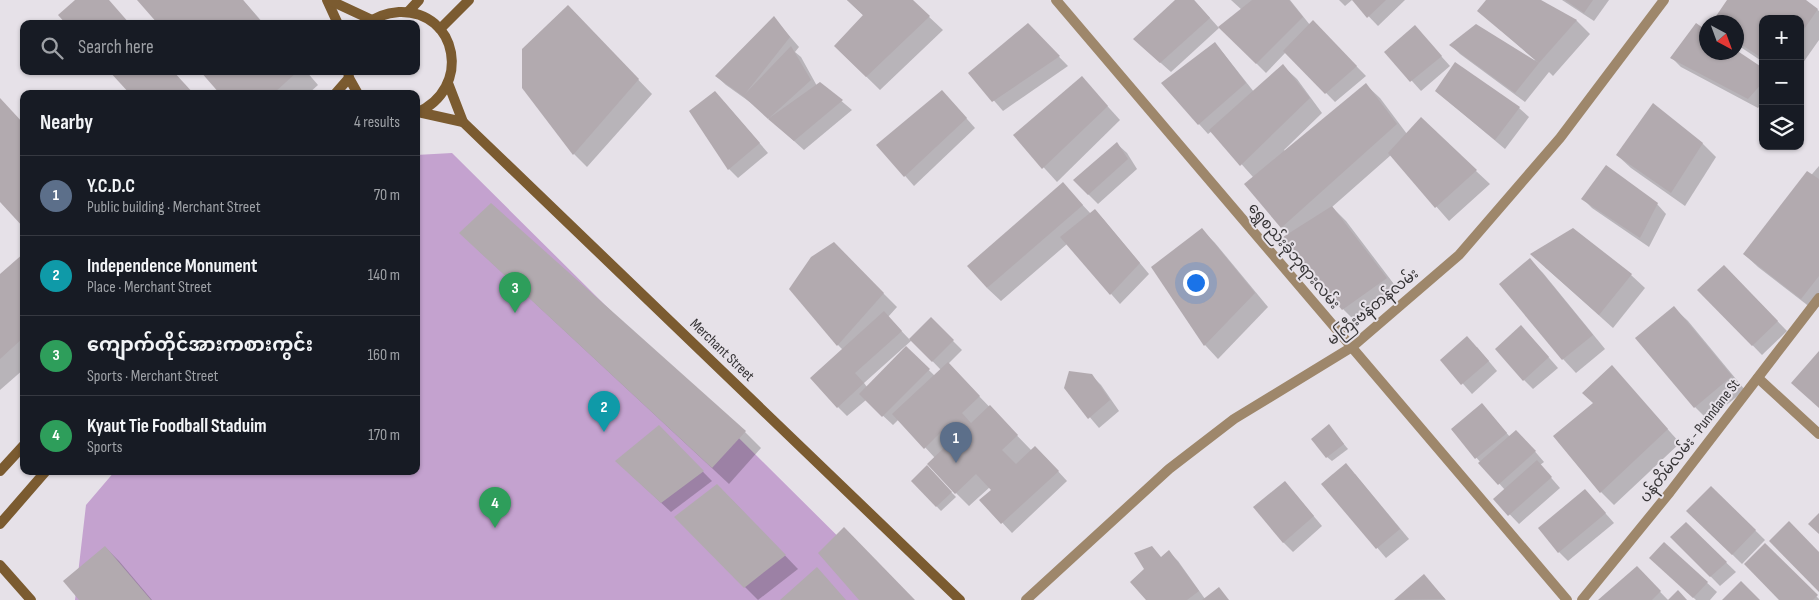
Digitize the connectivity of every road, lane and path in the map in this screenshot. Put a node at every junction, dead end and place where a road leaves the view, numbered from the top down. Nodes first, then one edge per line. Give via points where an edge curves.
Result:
1 (328, 0) edge
2 (419, 0) edge
3 (469, 0) edge
4 (1056, 0) edge
5 (1664, 0) edge
6 (408, 12) junction
7 (336, 20) edge
8 (366, 20) edge
9 (374, 20) edge
10 (440, 29) junction
11 (349, 75) edge
12 (448, 83) junction
13 (338, 90) edge
14 (356, 90) edge
15 (420, 111) edge
16 (420, 113) edge
17 (463, 122) junction
18 (1819, 298) edge
19 (1352, 347) junction
20 (1758, 378) junction
21 (1819, 434) edge
22 (20, 449) edge
23 (0, 471) edge
24 (43, 475) edge
25 (0, 524) edge
26 (0, 565) edge
27 (31, 600) edge
28 (960, 600) edge
29 (1026, 600) edge
30 (1567, 600) edge
31 (1582, 600) edge

1 - 7 main road
1 - 8 main road
2 - 6 main road
3 - 10 main road
4 - 19 street, ရွှေစည်းခုံဘုရားလမ်း
5 - 19 street, မကြီးဗန်တန်လမ်း via 1560,138 1459,255
6 - 9 main road via 390,12
6 - 10 main road via 420,15
10 - 12 main road via 452,54
11 - 13 main road
11 - 14 main road
12 - 15 main road via 441,96
12 - 17 main road
16 - 17 main road
17 - 28 main road, Merchant Street
18 - 20 street, ပန်တိမ်လမ်း - Punndane St
19 - 29 street, မကြီးဗန်တန်လမ်း via 1234,419 1170,469
19 - 30 street, ရွှေစည်းခုံဘုရားလမ်း
20 - 21 street
20 - 31 street, ပန်တိမ်လမ်း - Punndane St
22 - 23 main road
24 - 25 main road
26 - 27 main road

